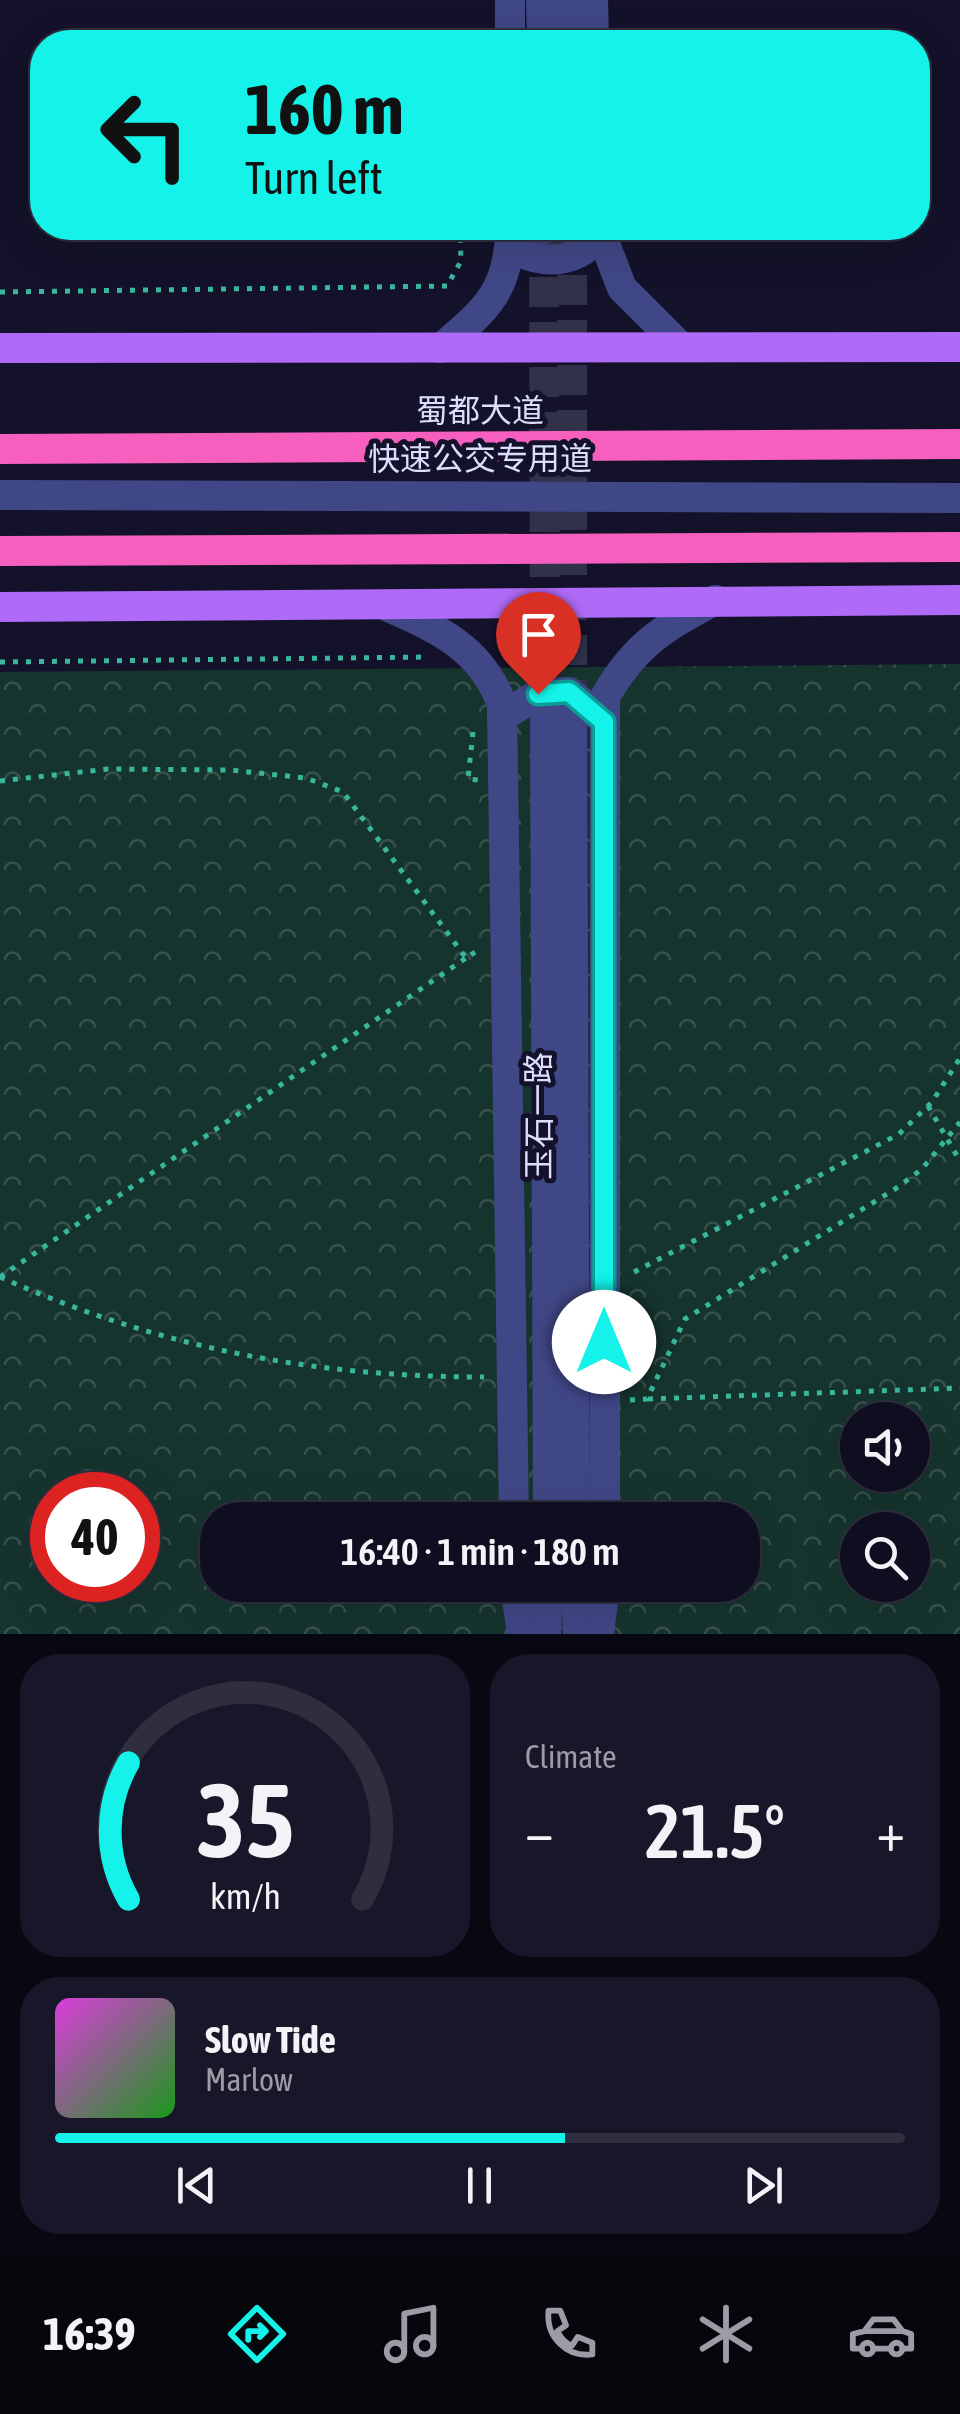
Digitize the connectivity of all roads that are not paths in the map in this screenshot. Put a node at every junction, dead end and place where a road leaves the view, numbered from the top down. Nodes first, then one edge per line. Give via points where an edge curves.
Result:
1 (510, 0) edge
2 (542, 0) edge
3 (567, 0) edge
4 (594, 0) edge
5 (510, 30) edge
6 (542, 30) edge
7 (568, 30) edge
8 (594, 30) edge
9 (509, 240) edge
10 (514, 240) edge
11 (581, 240) edge
12 (582, 240) edge
13 (682, 347) junction
14 (960, 347) edge
15 (0, 348) edge
16 (441, 348) junction
17 (960, 444) edge
18 (0, 449) edge
19 (0, 495) edge
20 (960, 498) edge
21 (960, 547) edge
22 (0, 551) edge
23 (715, 600) junction
24 (960, 600) edge
25 (0, 606) edge
26 (386, 606) junction
27 (502, 716) junction
28 (604, 722) junction
29 (514, 1502) edge
30 (548, 1502) edge
31 (575, 1502) edge
32 (604, 1502) edge
33 (517, 1602) edge
34 (547, 1602) edge
35 (577, 1602) edge
36 (603, 1602) edge
37 (522, 1634) edge
38 (546, 1634) edge
39 (578, 1634) edge
40 (599, 1634) edge

1 - 5 street
2 - 6 street
3 - 7 street
4 - 8 street
9 - 16 street via 501,290
10 - 12 street via 521,253 551,260 589,248
11 - 13 street
13 - 14 main road
13 - 16 main road
15 - 16 main road
17 - 18 highway, 蜀都大道
19 - 20 street, 快速公交专用道
21 - 22 highway
23 - 24 main road
23 - 26 main road
23 - 28 street via 655,632 627,661 605,696
25 - 26 main road
26 - 27 street via 465,648 494,682
27 - 28 street via 538,694 569,692
27 - 29 street
28 - 32 street
30 - 31 street, 玉石一路 via 559,713
33 - 37 street
34 - 38 street
35 - 39 street
36 - 40 street

